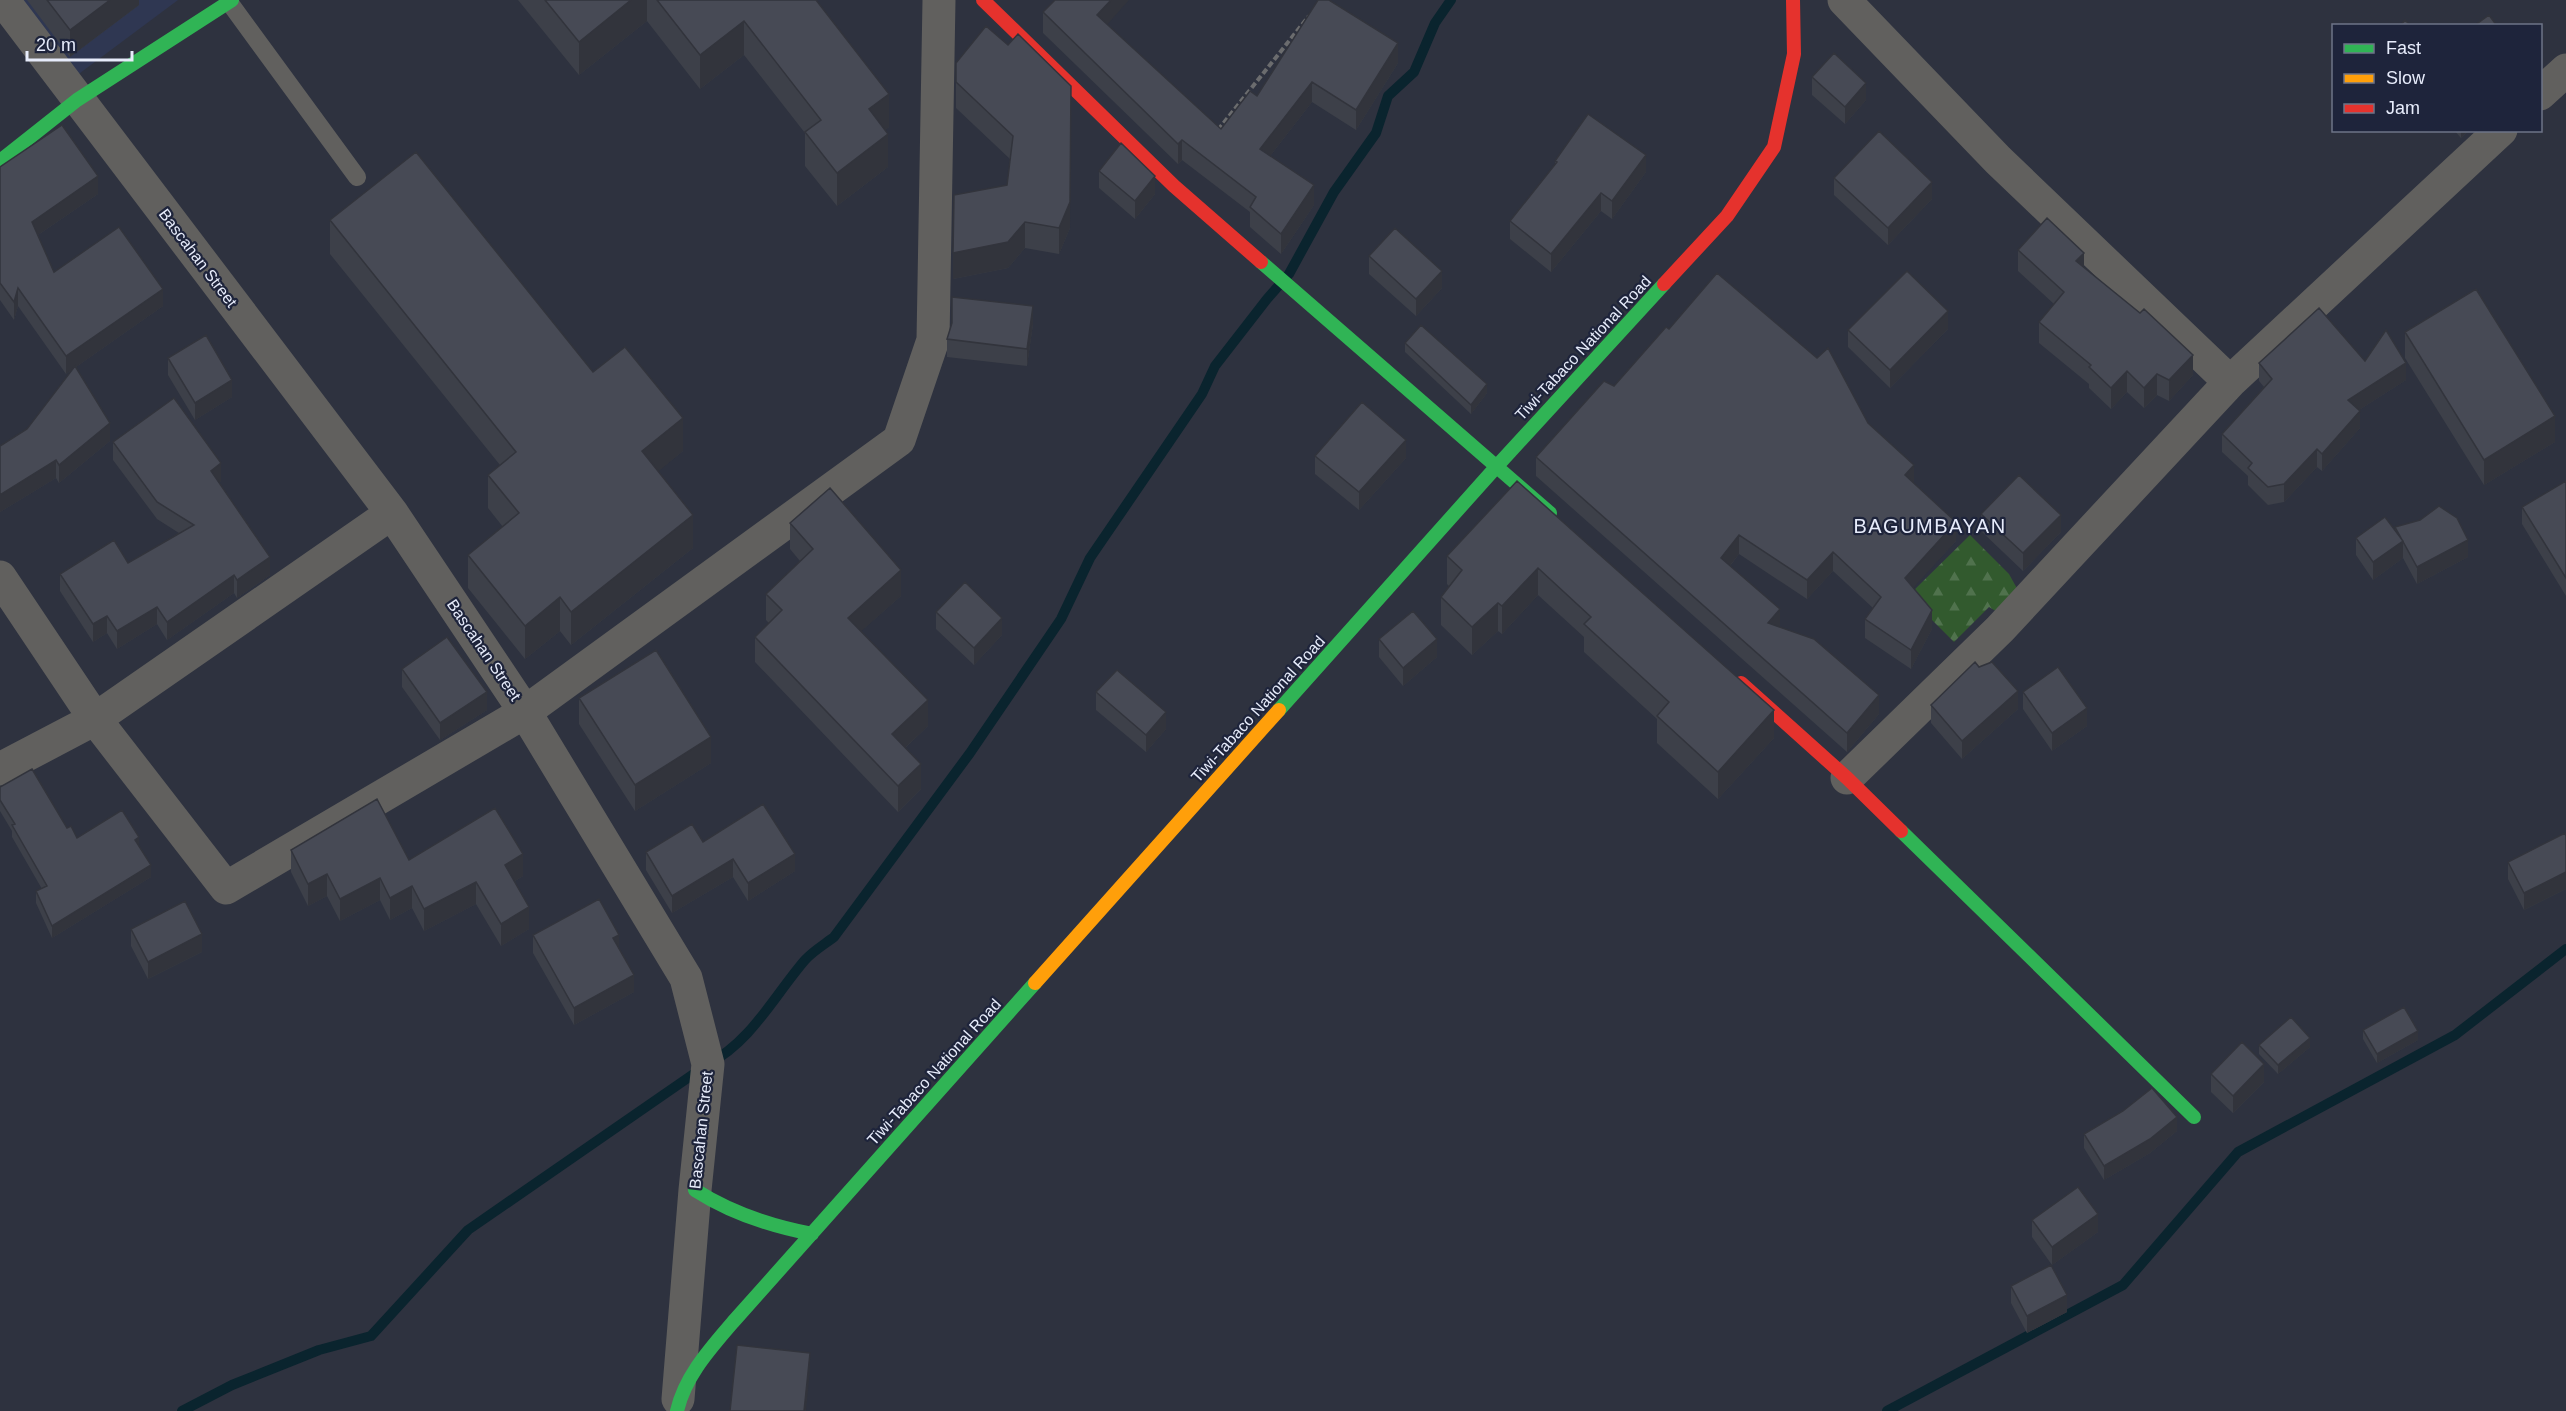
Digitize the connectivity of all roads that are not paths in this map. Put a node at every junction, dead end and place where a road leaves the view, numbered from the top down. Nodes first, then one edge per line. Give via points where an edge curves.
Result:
1 (3, 0) edge
2 (939, 0) edge
3 (983, 0) edge
4 (1792, 0) edge
5 (1844, 0) edge
6 (230, 1) edge
7 (2566, 70) edge
8 (2542, 93) edge
9 (77, 100) junction
10 (2499, 132) edge
11 (0, 161) edge
12 (357, 177) dead end
13 (2230, 382) junction
14 (1497, 466) junction
15 (392, 513) junction
16 (1558, 520) edge
17 (0, 577) edge
18 (1733, 676) edge
19 (525, 712) junction
20 (95, 718) junction
21 (0, 770) edge
22 (1847, 777) junction
23 (2194, 1117) dead end
24 (695, 1190) junction
25 (812, 1234) junction
26 (678, 1405) edge

1 - 9 street, Bascahan Street
2 - 19 street via 933,340 899,440
3 - 14 main road via 1174,186
4 - 14 main road, Tiwi-Tabaco National Road via 1794,54 1774,147 1727,216
5 - 13 street via 1998,160
6 - 9 main road
6 - 12 lane
7 - 8 street
9 - 11 main road
9 - 15 street, Bascahan Street
10 - 13 street
13 - 22 street via 2000,629
14 - 16 main road
14 - 25 main road, Tiwi-Tabaco National Road
15 - 19 street, Bascahan Street
15 - 20 street
17 - 20 street
18 - 22 main road
19 - 20 street via 226,888
19 - 24 street, Bascahan Street via 686,978 708,1064
20 - 21 street
22 - 23 main road
24 - 25 main road via 748,1219
24 - 26 street, Bascahan Street
25 - 26 main road, Tiwi-Tabaco National Road via 706,1355

